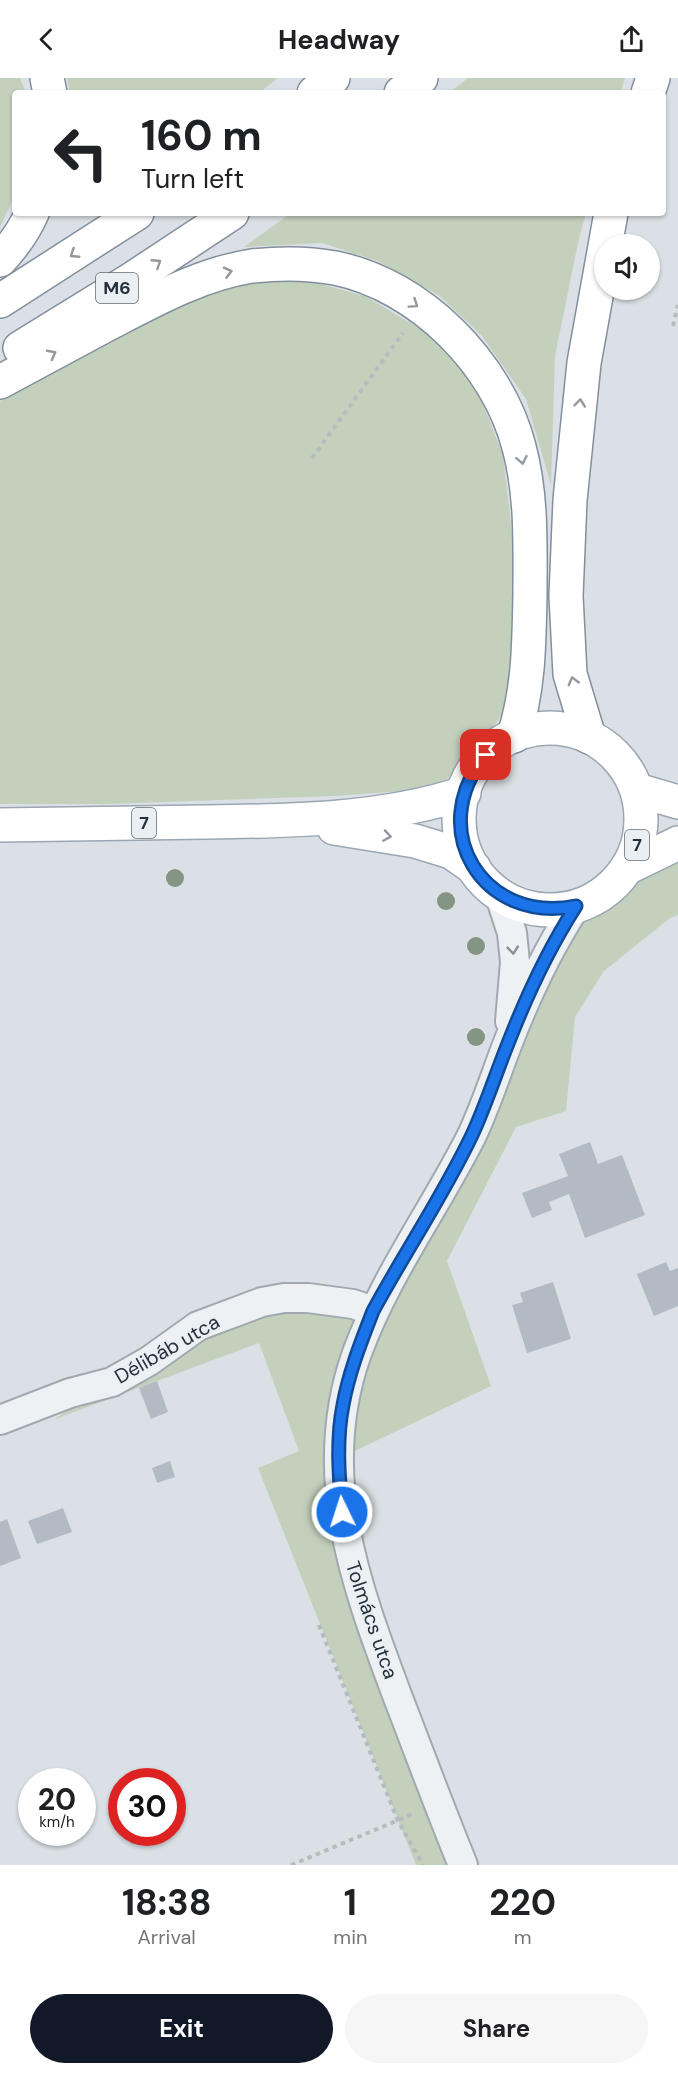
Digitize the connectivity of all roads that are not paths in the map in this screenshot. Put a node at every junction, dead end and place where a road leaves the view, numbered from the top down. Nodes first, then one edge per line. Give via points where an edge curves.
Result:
1 (333, 78) edge
2 (421, 78) edge
3 (318, 90) edge
4 (405, 90) edge
5 (30, 216) edge
6 (132, 216) edge
7 (227, 216) edge
8 (610, 216) edge
9 (0, 260) edge
10 (0, 300) edge
11 (0, 360) edge
12 (0, 382) edge
13 (514, 736) junction
14 (589, 737) junction
15 (637, 790) junction
16 (464, 793) junction
17 (678, 802) edge
18 (288, 821) junction
19 (0, 825) edge
20 (678, 843) edge
21 (474, 868) junction
22 (627, 868) junction
23 (499, 893) junction
24 (576, 906) junction
25 (509, 1041) junction
26 (373, 1311) junction
27 (0, 1420) edge
28 (463, 1865) edge

1 - 3 main road
2 - 4 main road
5 - 9 main road
6 -> 10 main road, M6
11 -> 7 main road, M6
14 -> 8 main road via 570,674 566,596 570,500 584,363
12 -> 13 main road via 188,284 251,266 307,264 337,268 392,289 421,308 460,343 489,379 501,398 519,446 530,526 529,662
13 - 14 main road, 7 via 552,728
13 - 16 main road, 7 via 486,755
14 - 15 main road, 7 via 613,753
15 - 17 main road
15 - 22 main road, 7 via 640,830
16 - 18 main road, 7 via 386,811
16 - 21 main road, 7 via 461,831
18 - 19 main road, 7
18 -> 21 main road, 7 via 415,841 451,852
20 - 22 main road, 7
21 - 23 main road, 7
22 - 24 main road, 7 via 596,898
23 - 24 main road, 7 via 528,907
23 -> 25 street, Tolmács utca via 512,933 514,962
24 - 25 street, Tolmács utca via 550,950
25 - 26 street, Tolmács utca via 472,1136
26 - 27 street, Délibáb utca via 308,1298 262,1302 198,1326 112,1382 69,1393
26 - 28 street, Tolmács utca via 343,1406 338,1459 342,1512 362,1598

